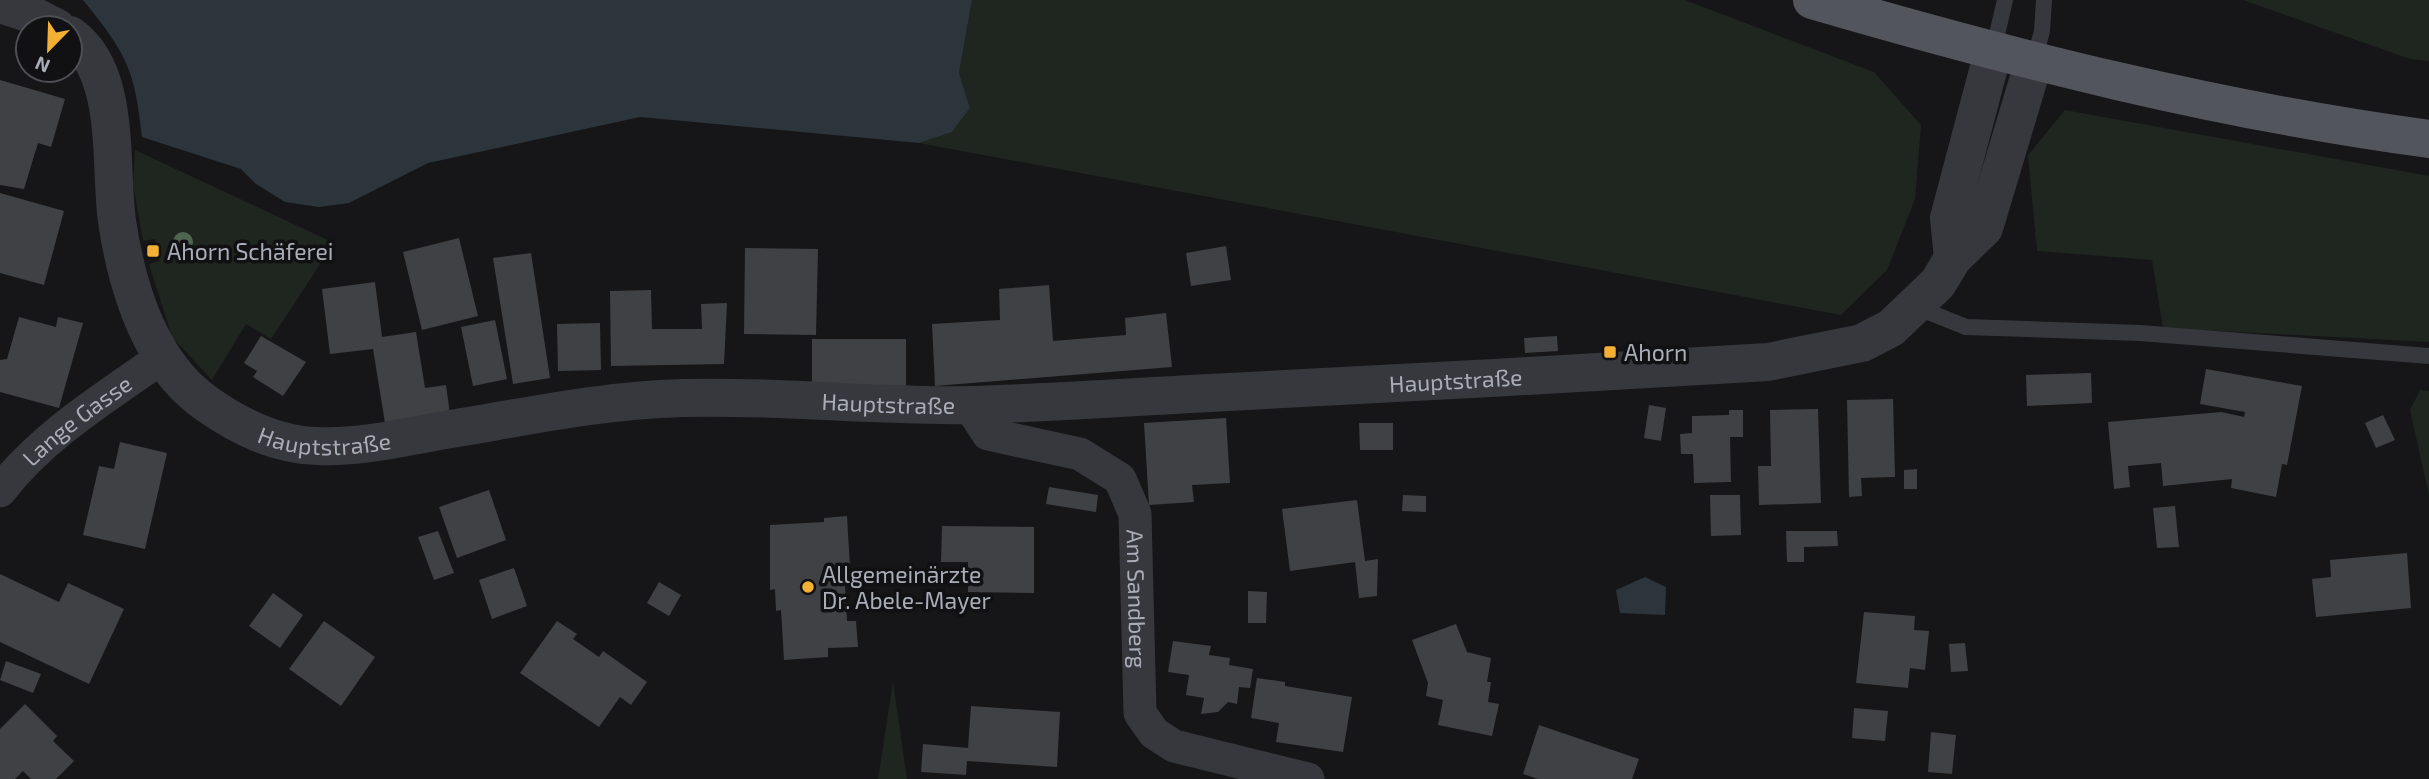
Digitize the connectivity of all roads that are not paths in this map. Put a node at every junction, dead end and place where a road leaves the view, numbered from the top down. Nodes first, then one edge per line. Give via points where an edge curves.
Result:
1 (1812, 0) edge
2 (2005, 0) edge
3 (2044, 0) edge
4 (0, 4) edge
5 (30, 14) edge
6 (84, 45) edge
7 (1993, 52) junction
8 (2034, 61) junction
9 (2429, 139) edge
10 (1953, 258) junction
11 (1916, 307) junction
12 (2429, 356) edge
13 (161, 358) junction
14 (969, 405) junction
15 (0, 491) edge
16 (1308, 779) edge

1 - 7 main road
2 - 7 lane
3 - 8 lane
4 - 5 street
6 - 13 street, Hauptstraße via 102,79 124,258
7 - 8 main road
7 - 10 street via 1949,218
8 - 9 main road via 2196,98
8 - 10 street, Hauptstraße via 1984,228
10 - 11 street, Hauptstraße
11 - 12 lane via 1966,327 2140,333
11 - 14 street, Hauptstraße via 1861,344 1768,362
13 - 14 street, Hauptstraße via 185,387 241,426 277,441 317,446 380,441 576,407 681,398
13 - 15 street, Lange Gasse via 69,423 20,465
14 - 16 street, Am Sandberg via 988,434 1080,454 1120,479 1135,514 1140,713 1154,733 1174,746

